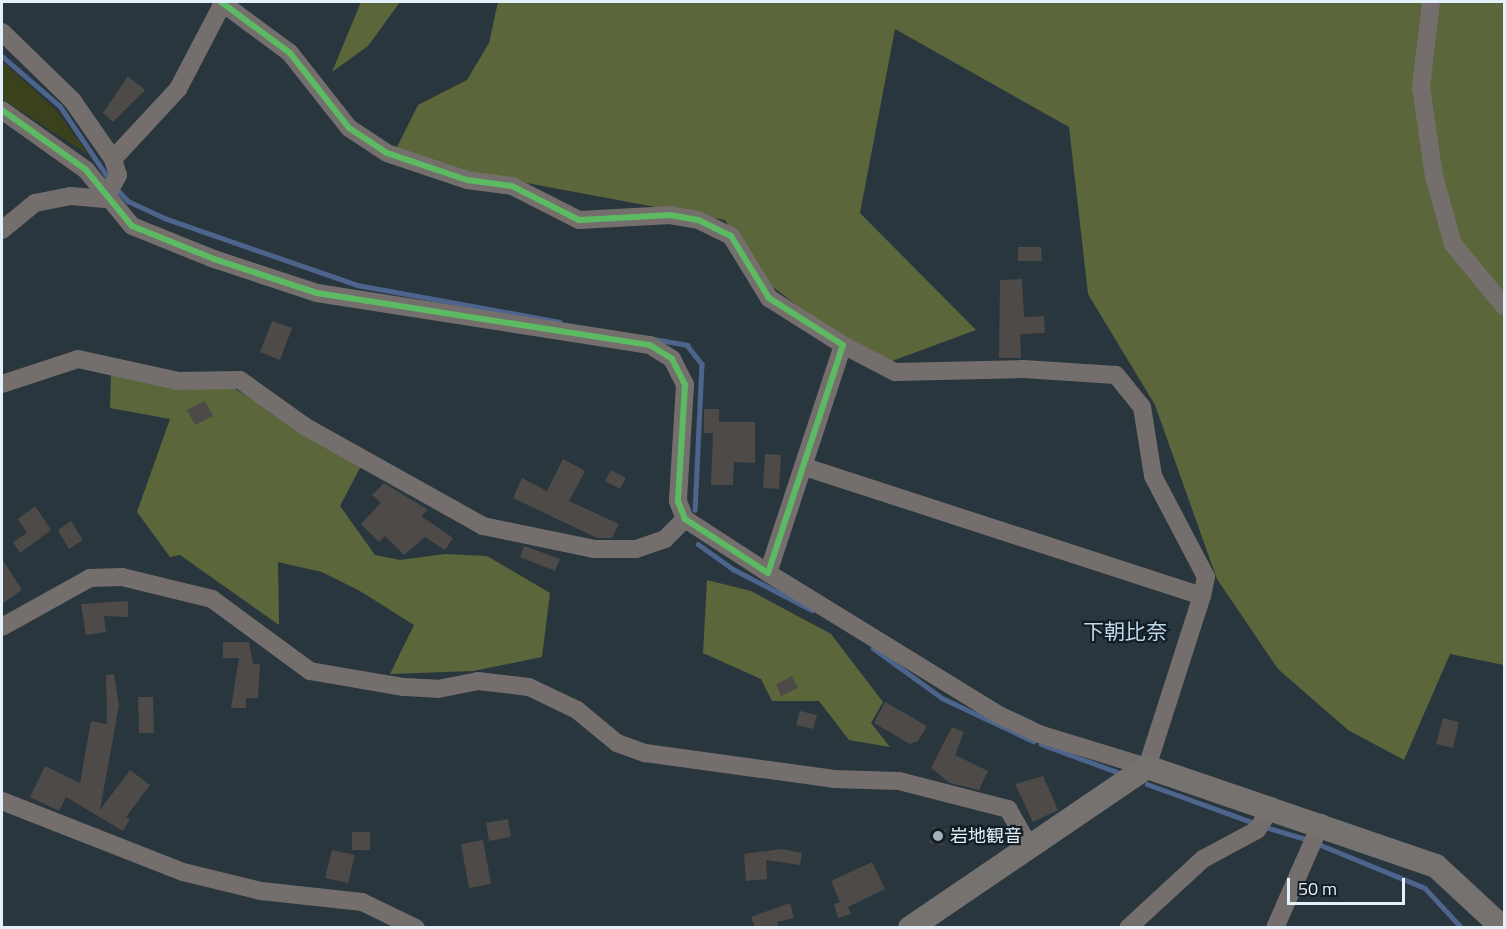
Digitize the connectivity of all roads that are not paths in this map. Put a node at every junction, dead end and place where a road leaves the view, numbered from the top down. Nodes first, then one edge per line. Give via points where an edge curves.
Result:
1 (222, 2) edge
2 (1431, 2) edge
3 (2, 32) edge
4 (2, 110) edge
5 (116, 167) junction
6 (105, 199) junction
7 (2, 230) edge
8 (1504, 306) edge
9 (843, 345) junction
10 (2, 384) edge
11 (804, 467) junction
12 (684, 519) junction
13 (768, 573) junction
14 (1202, 596) junction
15 (2, 627) edge
16 (1146, 767) junction
17 (2, 801) edge
18 (1265, 817) junction
19 (1319, 827) junction
20 (1031, 849) junction
21 (416, 927) edge
22 (910, 927) edge
23 (1128, 927) edge
24 (1275, 927) edge
25 (1503, 927) edge

1 - 5 street via 178,89
1 - 9 street via 290,53 349,128 387,153 458,178 512,186 579,219 672,215 699,220 731,236 769,298
2 - 8 street via 1421,87 1434,176 1454,244
3 - 5 street via 72,100
4 - 6 street via 86,170
5 - 6 street
6 - 7 street via 71,196 35,203
6 - 12 street via 132,226 317,293 650,345 672,359 685,385 678,501
9 - 11 street
9 - 14 street via 896,372 1023,369 1116,375 1142,407 1154,476 1206,577
10 - 12 street via 78,359 178,381 240,380 306,427 483,526 594,549 636,549 665,539
11 - 13 street
11 - 14 street
12 - 13 street
13 - 16 street via 997,714 1039,734
14 - 16 street
15 - 20 street via 90,578 122,577 212,599 310,671 427,688 478,681 529,687 577,710 617,743 645,753 834,779 899,781 1008,809
16 - 18 street
16 - 20 street
17 - 21 street via 183,872 261,891 362,902
18 - 19 street
18 - 23 street via 1203,859
19 - 24 street
19 - 25 street via 1436,866
20 - 22 street

